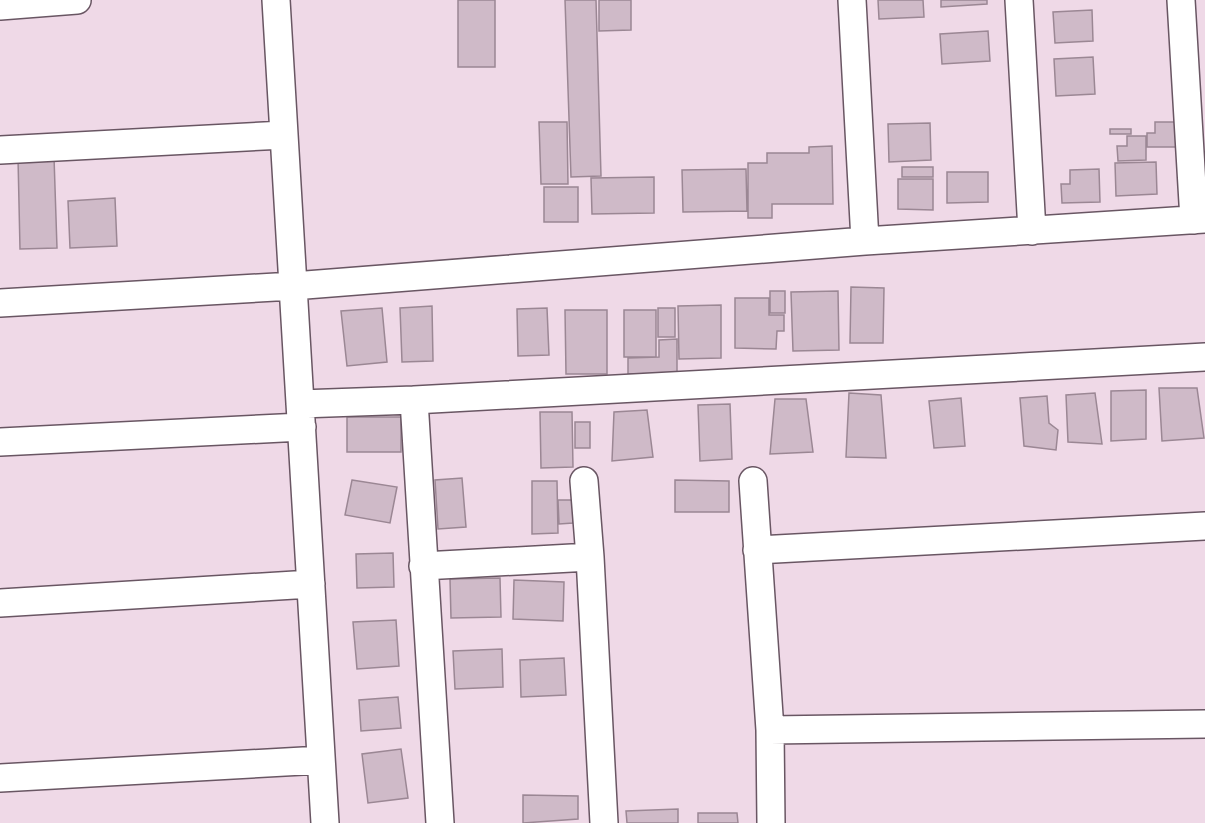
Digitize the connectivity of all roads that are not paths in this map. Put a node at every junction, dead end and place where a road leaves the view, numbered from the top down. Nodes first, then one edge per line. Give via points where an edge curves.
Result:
1 (77, 0) edge
2 (276, 0) edge
3 (852, 0) edge
4 (1019, 0) edge
5 (1181, 0) edge
6 (0, 6) edge
7 (1194, 39) edge
8 (284, 135) junction
9 (0, 150) edge
10 (1199, 220) edge
11 (1032, 231) junction
12 (865, 241) junction
13 (293, 286) junction
14 (0, 303) edge
15 (1205, 357) edge
16 (414, 400) junction
17 (301, 415) junction
18 (0, 442) edge
19 (584, 481) dead end
20 (753, 481) dead end
21 (1205, 526) edge
22 (757, 550) junction
23 (590, 557) junction
24 (423, 566) junction
25 (311, 584) junction
26 (0, 603) edge
27 (1205, 724) edge
28 (770, 730) junction
29 (321, 760) junction
30 (0, 778) edge
31 (325, 823) edge
32 (440, 823) edge
33 (604, 823) edge
34 (771, 823) edge

1 - 6 street
2 - 8 street
3 - 12 street
4 - 11 street
5 - 7 street
7 - 10 street
8 - 9 street
8 - 13 street
10 - 11 street
11 - 12 street
12 - 13 street
13 - 14 street
13 - 17 street
15 - 16 street
16 - 17 street
16 - 24 street
17 - 18 street
17 - 25 street
19 - 23 street
20 - 22 street
21 - 22 street
22 - 28 street
23 - 24 street
23 - 33 street
24 - 32 street
25 - 26 street
25 - 29 street
27 - 28 street
28 - 34 street
29 - 30 street
29 - 31 street

